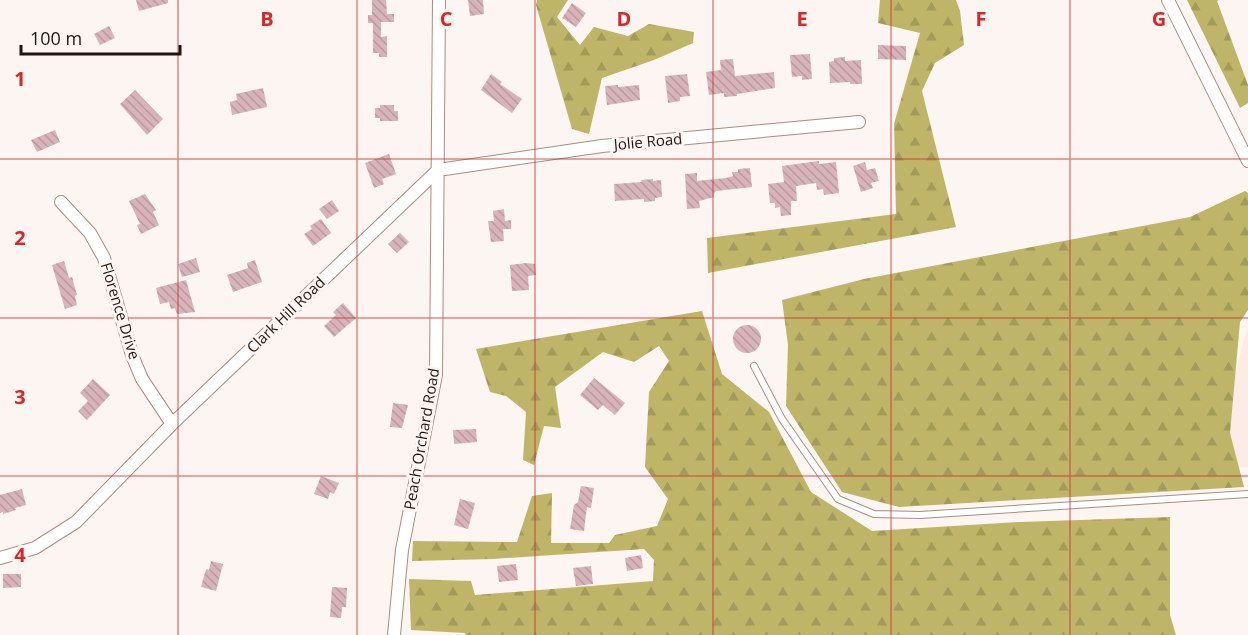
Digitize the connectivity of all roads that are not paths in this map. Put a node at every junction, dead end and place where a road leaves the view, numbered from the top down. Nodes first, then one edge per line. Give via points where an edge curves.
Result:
1 (439, 0) edge
2 (1168, 0) edge
3 (859, 122) dead end
4 (1248, 161) edge
5 (438, 170) junction
6 (61, 202) dead end
7 (754, 366) dead end
8 (172, 424) junction
9 (1248, 495) edge
10 (0, 558) edge
11 (394, 635) edge

1 - 5 street
2 - 4 street
3 - 5 street, Jolie Road via 602,146
5 - 8 street, Clark Hill Road
5 - 11 street, Peach Orchard Road via 436,375 402,550
6 - 8 street, Florence Drive via 90,233 104,258 139,371
7 - 9 lane via 782,419 838,499 874,514 931,515
8 - 10 street, Clark Hill Road via 76,522 35,548

